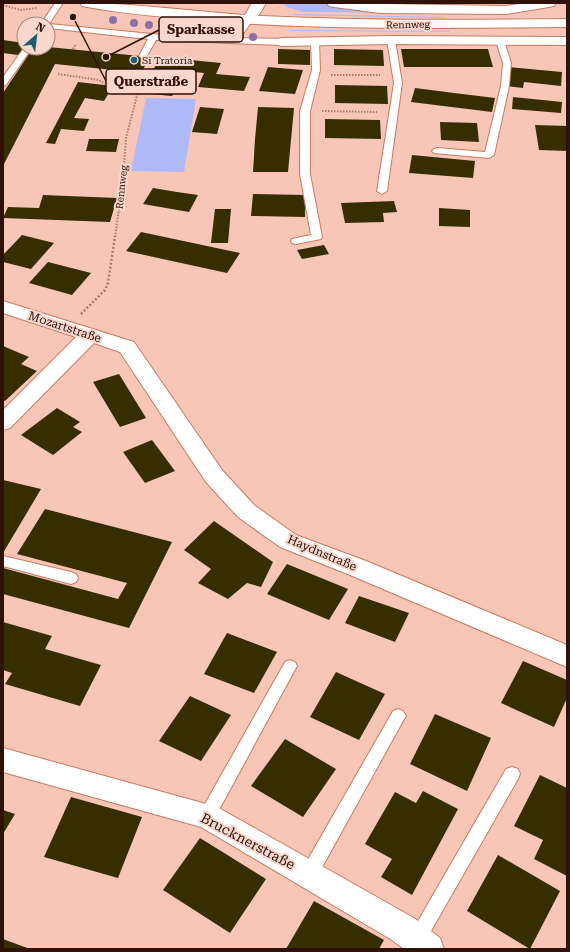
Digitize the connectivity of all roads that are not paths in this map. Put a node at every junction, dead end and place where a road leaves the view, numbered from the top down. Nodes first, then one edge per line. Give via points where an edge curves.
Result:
1 (59, 3) edge
2 (87, 3) edge
3 (260, 3) edge
4 (334, 3) edge
5 (549, 3) edge
6 (50, 16) edge
7 (249, 20) junction
8 (567, 23) edge
9 (56, 27) edge
10 (157, 37) junction
11 (391, 40) junction
12 (234, 41) junction
13 (314, 41) junction
14 (500, 41) junction
15 (567, 41) edge
16 (282, 42) joint
17 (22, 56) edge
18 (143, 56) dead end
19 (153, 56) road end
20 (3, 83) edge
21 (437, 151) dead end
22 (382, 191) dead end
23 (296, 241) dead end
24 (3, 307) edge
25 (90, 335) junction
26 (126, 348) joint
27 (3, 423) edge
28 (3, 561) edge
29 (72, 578) dead end
30 (567, 656) edge
31 (290, 666) dead end
32 (398, 716) dead end
33 (3, 760) edge
34 (512, 774) dead end
35 (207, 816) junction
36 (309, 874) junction
37 (423, 944) edge

1 - 6 lane
2 - 7 street, Rennweg
3 - 7 street
4 - 5 street via 380,10 506,10
7 - 8 street, Rennweg via 374,25
7 - 12 lane
9 - 10 lane, Rennweg
10 - 12 lane, Rennweg
10 - 18 lane
10 - 19 lane
11 - 13 street, Rennweg
11 - 14 street, Rennweg
11 - 22 lane, Rennweg via 398,84
12 - 16 lane, Rennweg
13 - 16 street, Rennweg
13 - 23 lane via 316,70 305,112 305,174 317,237
14 - 15 street, Rennweg
14 - 21 lane via 507,63 505,86 489,155
17 - 20 lane
24 - 25 street, Mozartstraße
25 - 26 street, Mozartstraße
25 - 27 street
26 - 30 street, Haydnstraße via 214,476 246,511 288,540
28 - 29 lane
31 - 35 lane
32 - 36 lane
33 - 35 street, Brucknerstraße
34 - 37 lane
35 - 36 street, Brucknerstraße
36 - 37 street, Brucknerstraße via 403,929

